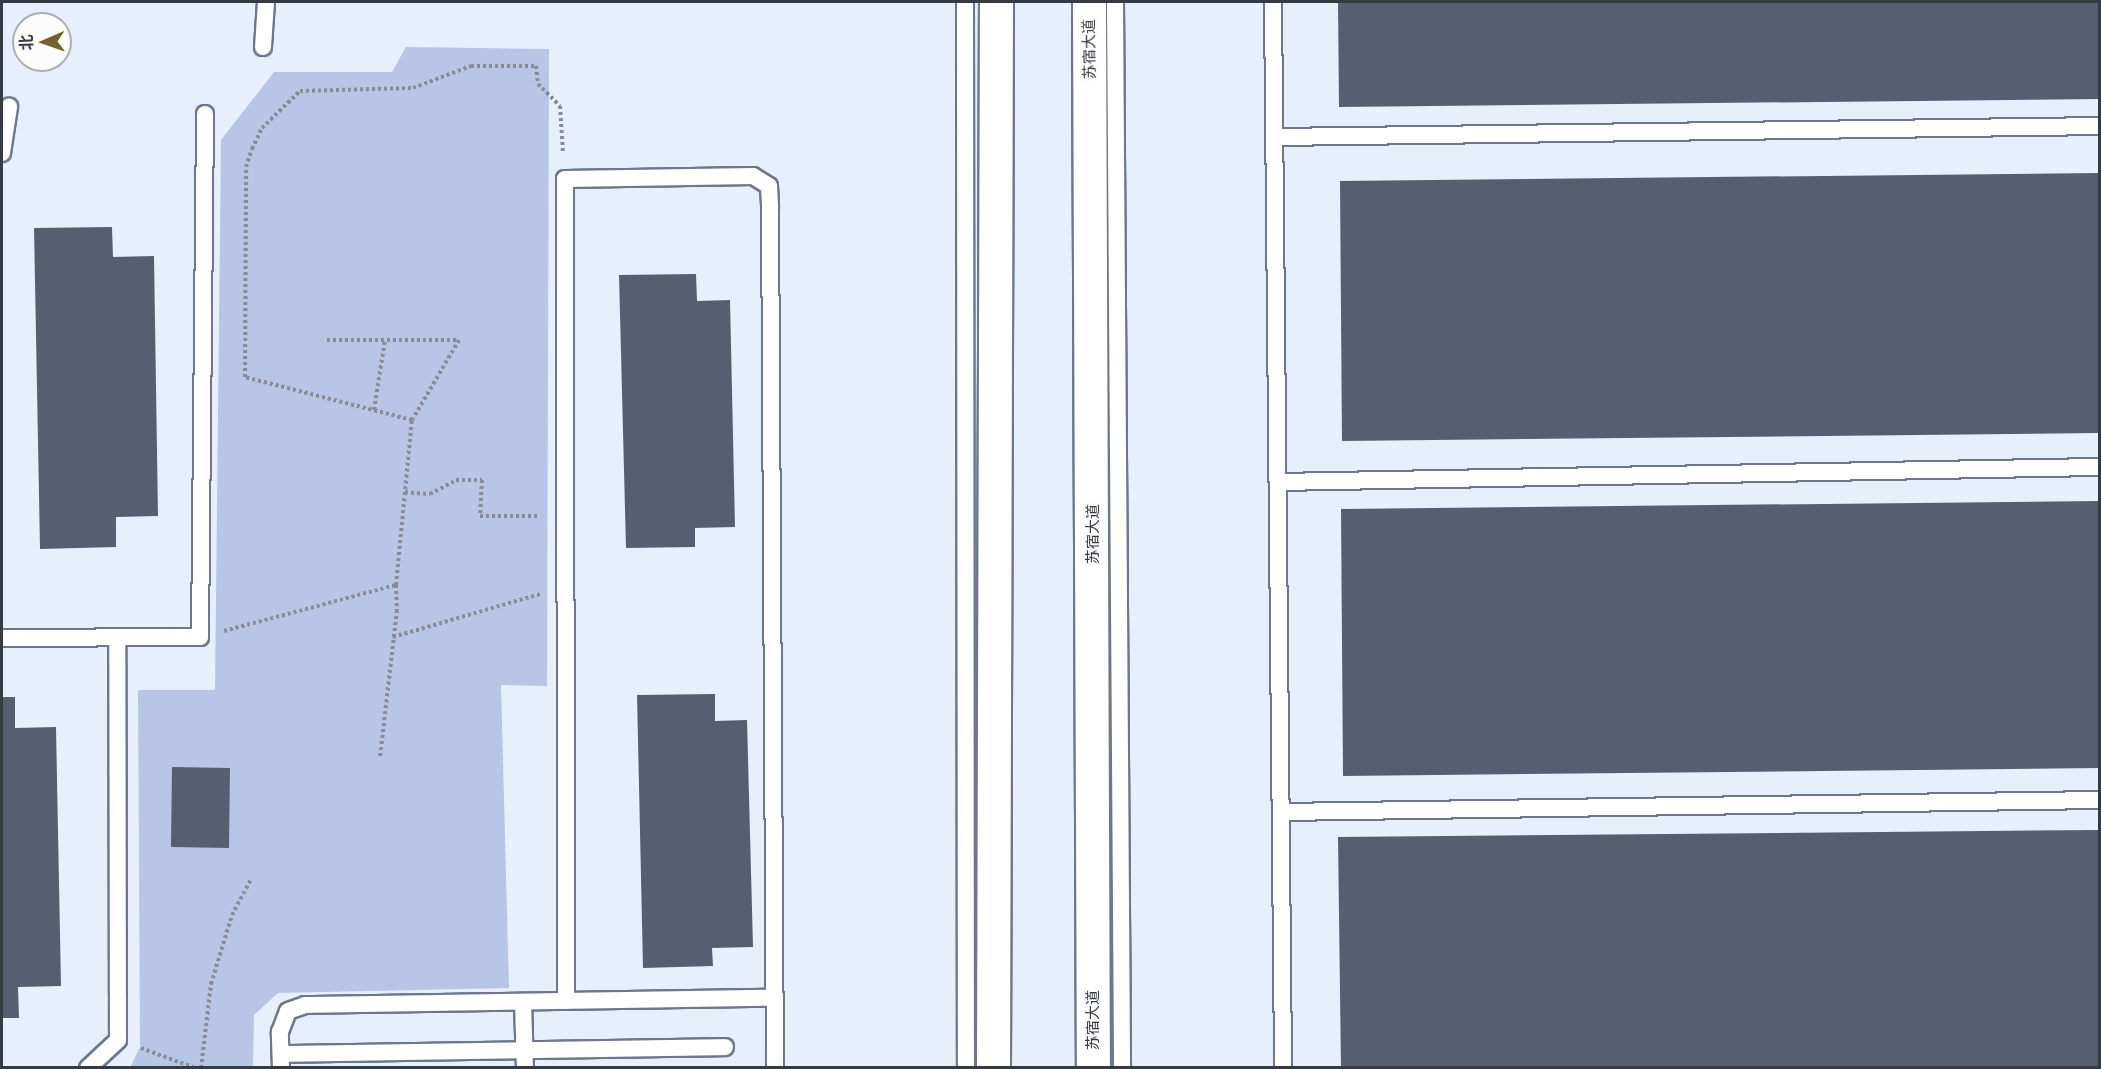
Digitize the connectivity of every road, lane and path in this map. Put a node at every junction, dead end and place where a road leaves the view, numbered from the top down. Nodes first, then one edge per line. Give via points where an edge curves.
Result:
1 (266, 2) edge
2 (964, 2) edge
3 (996, 2) edge
4 (1089, 2) edge
5 (1115, 2) edge
6 (1273, 2) edge
7 (263, 47) dead end
8 (9, 107) dead end
9 (205, 114) dead end
10 (2100, 126) edge
11 (1275, 137) junction
12 (2, 153) edge
13 (565, 178) junction
14 (327, 340) dead end
15 (385, 340) junction
16 (374, 410) junction
17 (412, 420) junction
18 (2100, 467) edge
19 (1278, 482) junction
20 (405, 492) junction
21 (565, 516) junction
22 (396, 585) junction
23 (566, 586) junction
24 (200, 637) junction
25 (393, 637) junction
26 (2, 638) edge
27 (117, 638) junction
28 (380, 758) dead end
29 (2100, 800) edge
30 (1281, 812) junction
31 (251, 880) dead end
32 (775, 998) junction
33 (566, 1001) junction
34 (523, 1002) junction
35 (118, 1040) junction
36 (725, 1047) dead end
37 (525, 1050) junction
38 (281, 1061) edge
39 (88, 1068) edge
40 (195, 1068) edge
41 (201, 1068) edge
42 (525, 1068) edge
43 (775, 1068) edge
44 (966, 1068) edge
45 (993, 1068) edge
46 (1093, 1068) edge
47 (1122, 1068) edge
48 (1283, 1068) edge

1 - 7 lane
2 - 44 lane
3 - 45 main road
4 - 46 main road, 苏宿大道
5 - 47 lane
6 - 11 lane
8 - 12 lane
9 - 24 lane
10 - 11 lane
11 - 19 lane
13 - 16 path via 560,106 538,84 536,66 471,66 413,88 300,91 262,128 246,167 245,377
13 - 21 lane
13 - 32 lane via 753,176 769,186
14 - 15 path
15 - 16 path
15 - 17 path via 459,340
16 - 17 path
17 - 20 path
18 - 19 lane
19 - 30 lane
20 - 21 path via 430,494 456,480 482,480 480,516
20 - 22 path
21 - 23 lane
22 - 24 path
22 - 25 path
23 - 25 path
23 - 33 lane
24 - 27 lane
25 - 28 path
26 - 27 lane
27 - 35 lane
29 - 30 lane
30 - 48 lane
31 - 41 path via 232,915 211,984
32 - 33 lane
32 - 43 lane
33 - 34 lane
34 - 37 lane
34 - 38 lane via 305,1005 288,1011 280,1032
35 - 39 lane
35 - 40 path
36 - 37 lane
37 - 38 lane
37 - 42 lane

